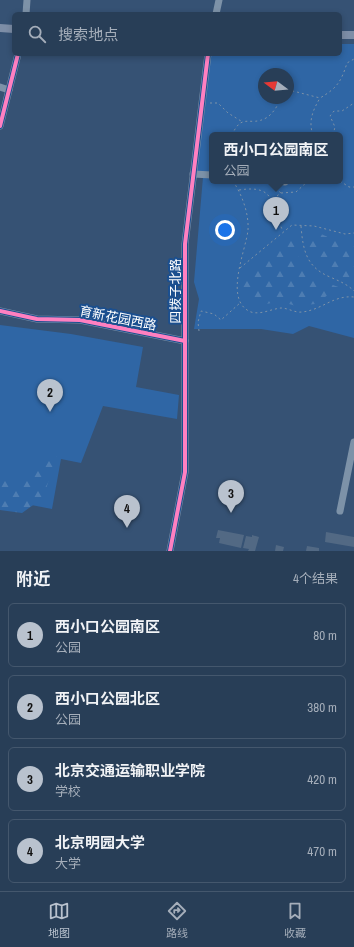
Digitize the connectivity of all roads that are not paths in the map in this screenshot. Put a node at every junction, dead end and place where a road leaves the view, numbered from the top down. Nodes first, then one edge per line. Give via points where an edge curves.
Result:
1 (26, 0) edge
2 (219, 0) edge
3 (26, 12) edge
4 (216, 12) edge
5 (0, 28) edge
6 (12, 29) edge
7 (342, 30) edge
8 (354, 30) edge
9 (0, 33) edge
10 (12, 34) edge
11 (354, 34) edge
12 (342, 35) edge
13 (18, 56) edge
14 (208, 56) edge
15 (0, 87) edge
16 (9, 90) junction
17 (0, 126) edge
18 (193, 174) junction
19 (209, 175) edge
20 (0, 311) edge
21 (185, 340) junction
22 (354, 442) edge
23 (352, 458) edge
24 (340, 511) dead end
25 (170, 551) edge

1 - 3 street
2 - 4 street
5 - 6 main road
7 - 8 main road
9 - 10 main road
11 - 12 main road
13 - 16 street
14 - 18 street, 四拨子北路
15 - 16 street
16 - 17 street
18 - 19 street
18 - 21 street, 四拨子北路 via 185,249
20 - 21 street, 育新花园西路 via 37,319 80,320
21 - 25 street, 四拨子北路 via 185,472
22 - 23 street
23 - 24 street

